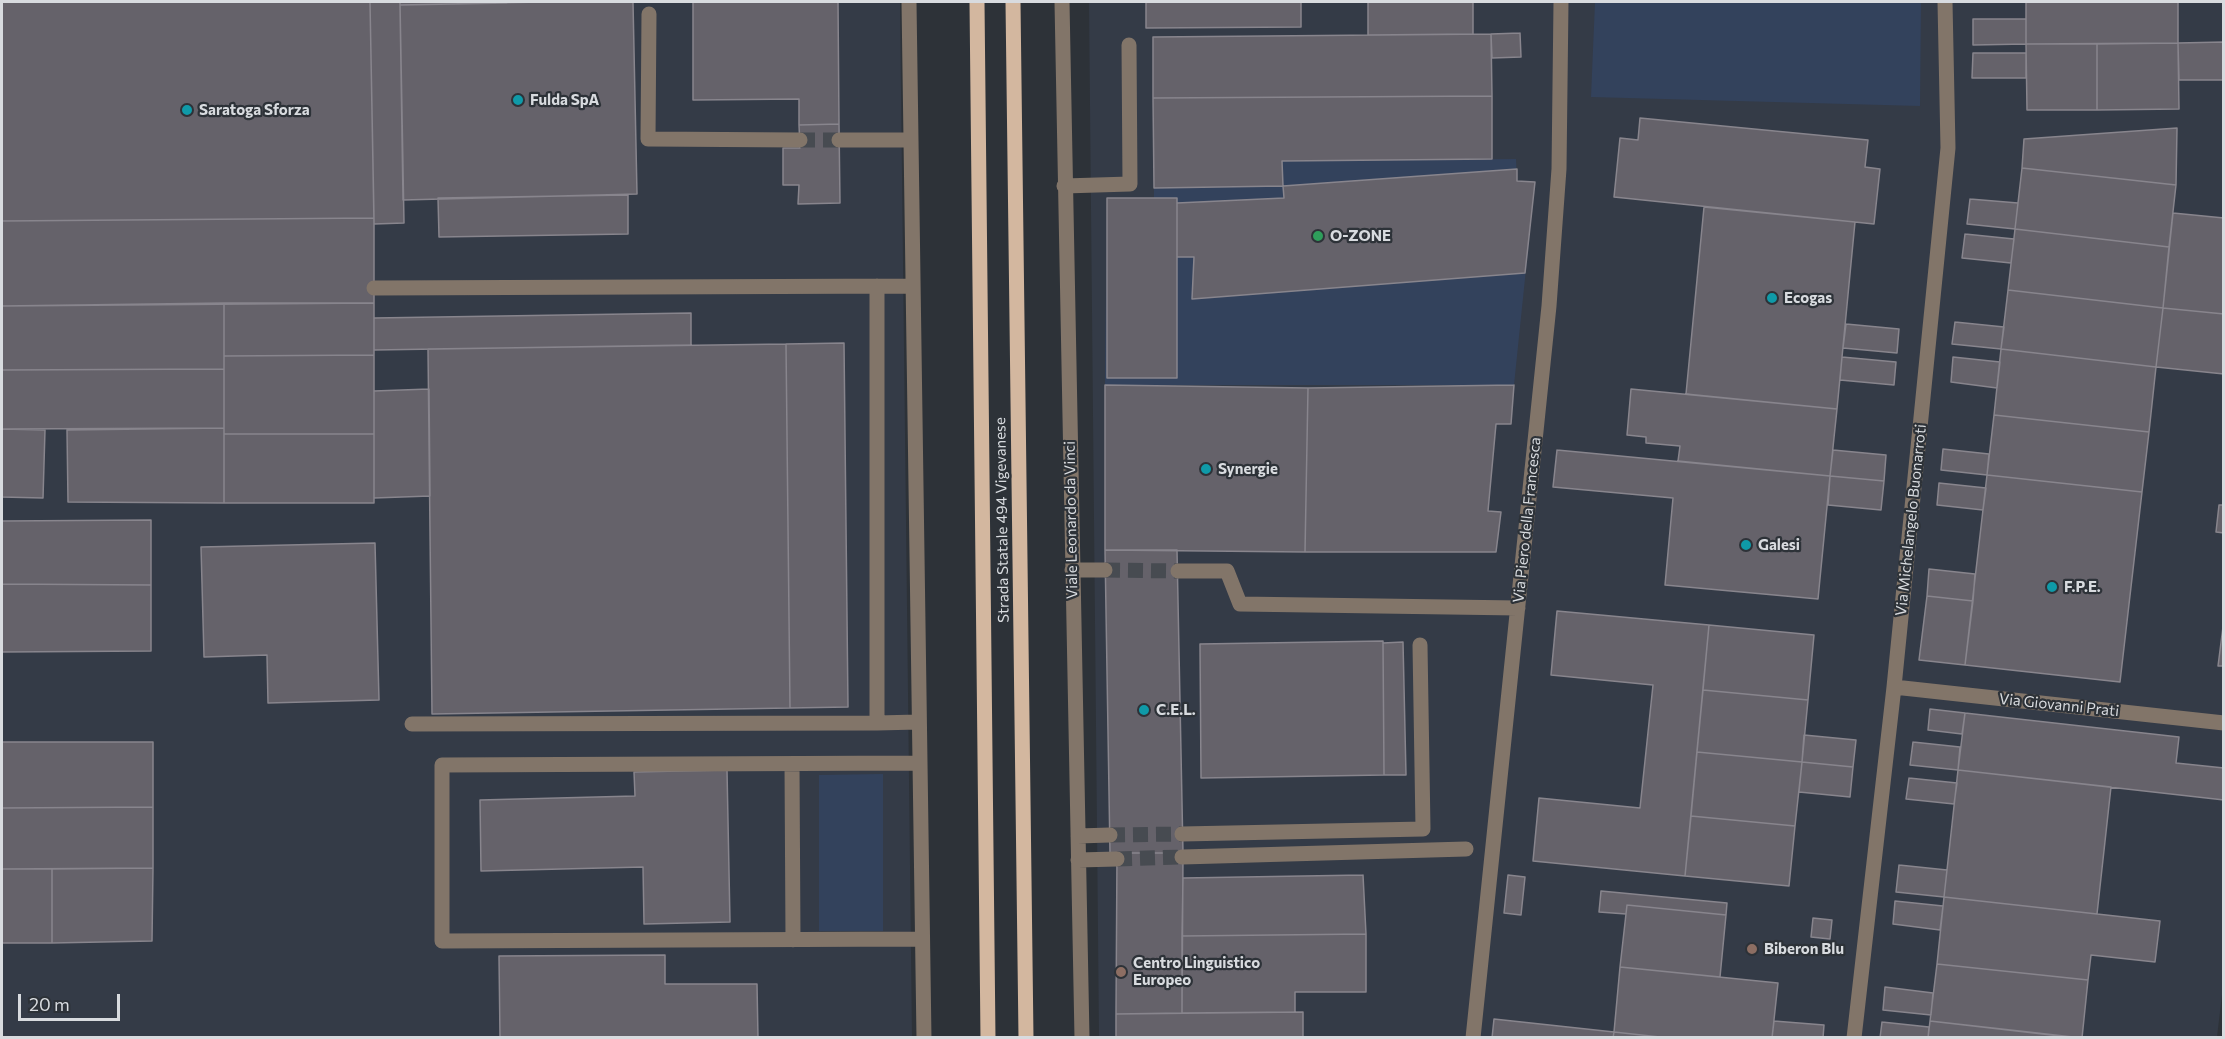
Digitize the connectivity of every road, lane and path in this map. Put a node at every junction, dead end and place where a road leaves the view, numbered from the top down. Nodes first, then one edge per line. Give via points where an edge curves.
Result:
1 (909, 2) edge
2 (977, 2) edge
3 (1015, 2) edge
4 (1062, 2) edge
5 (1562, 2) edge
6 (1945, 2) edge
7 (649, 14) dead end
8 (1129, 45) dead end
9 (800, 140) tunnel mouth
10 (839, 140) tunnel mouth
11 (911, 141) junction
12 (1064, 186) junction
13 (877, 286) junction
14 (913, 286) junction
15 (374, 288) dead end
16 (1072, 570) junction
17 (1105, 570) tunnel mouth
18 (1178, 571) tunnel mouth
19 (1518, 608) junction
20 (1420, 645) dead end
21 (1894, 687) junction
22 (918, 722) junction
23 (877, 723) junction
24 (2223, 723) edge
25 (412, 724) dead end
26 (919, 763) junction
27 (792, 764) junction
28 (1182, 834) tunnel mouth
29 (1110, 835) tunnel mouth
30 (1078, 836) junction
31 (1466, 849) dead end
32 (1182, 857) tunnel mouth
33 (1117, 859) tunnel mouth
34 (1078, 860) junction
35 (921, 939) junction
36 (793, 940) junction
37 (924, 1038) edge
38 (988, 1038) edge
39 (1026, 1038) edge
40 (1082, 1038) edge
41 (1473, 1038) edge
42 (1854, 1038) edge

1 - 11 street
2 - 38 main road, Strada Statale 494 Vigevanese
3 - 39 main road, Strada Statale 494 Vigevanese
4 - 12 street, Viale Leonardo da Vinci
5 - 19 street, Via Piero della Francesca via 1559,169
6 - 21 street, Via Michelangelo Buonarroti via 1948,148
7 - 9 street via 648,139
8 - 12 street via 1130,184
10 - 11 street
11 - 14 street
12 - 16 street, Viale Leonardo da Vinci
13 - 14 street
13 - 15 street
13 - 23 street
14 - 22 street
16 - 17 street
16 - 30 street, Viale Leonardo da Vinci
18 - 19 street via 1227,571 1240,604
19 - 41 street, Via Piero della Francesca
20 - 28 street via 1423,829
21 - 24 street, Via Giovanni Prati
21 - 42 street, Via Michelangelo Buonarroti
22 - 23 street
22 - 26 street
23 - 25 street
26 - 27 street
26 - 35 street
27 - 36 street
27 - 36 street via 442,765 442,941
29 - 30 street
30 - 34 street, Viale Leonardo da Vinci
31 - 32 street
33 - 34 street
34 - 40 street, Viale Leonardo da Vinci
35 - 36 street
35 - 37 street

